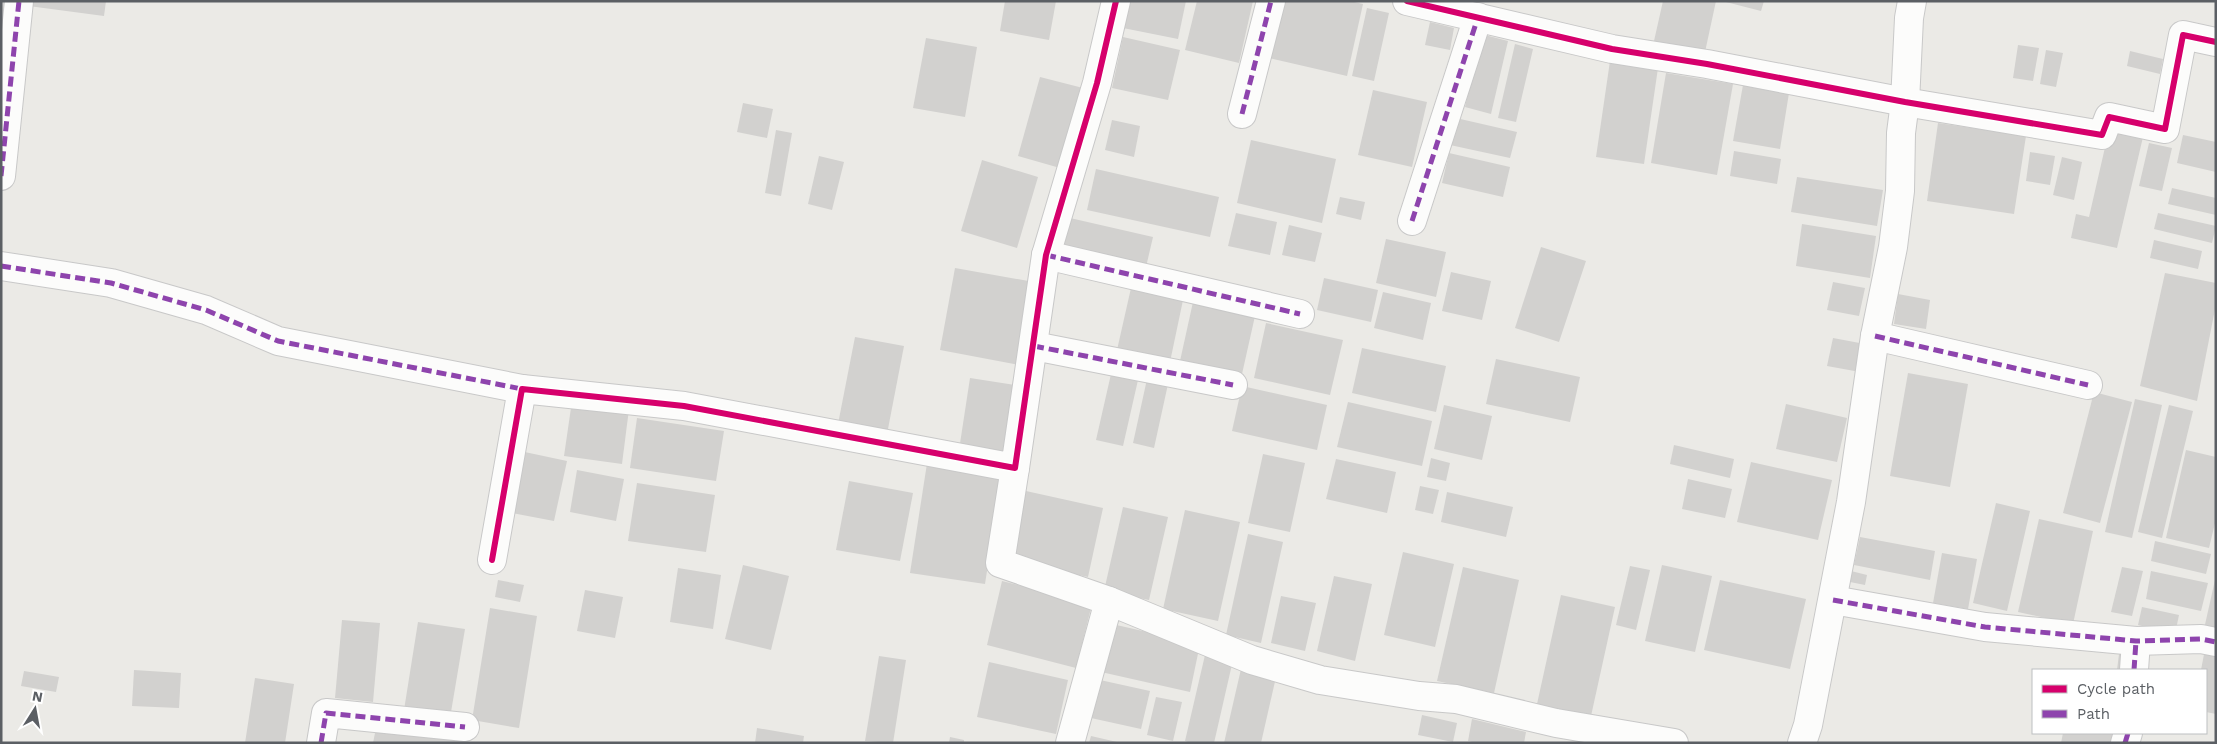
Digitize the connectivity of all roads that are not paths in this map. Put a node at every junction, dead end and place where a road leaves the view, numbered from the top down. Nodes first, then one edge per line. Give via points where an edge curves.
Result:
1 (19, 1) edge
2 (1116, 1) edge
3 (1271, 1) edge
4 (1407, 1) edge
5 (1912, 1) edge
6 (1478, 17) junction
7 (2216, 42) edge
8 (1906, 102) junction
9 (1242, 114) dead end
10 (1, 176) edge
11 (1412, 221) dead end
12 (1046, 255) junction
13 (1, 266) edge
14 (1300, 314) dead end
15 (1875, 336) junction
16 (1034, 346) junction
17 (1233, 385) dead end
18 (2088, 385) dead end
19 (522, 389) junction
20 (1014, 468) junction
21 (492, 560) dead end
22 (1109, 600) junction
23 (1833, 600) junction
24 (2136, 641) junction
25 (2216, 642) edge
26 (2134, 669) edge
27 (465, 727) dead end
28 (321, 743) edge
29 (1070, 743) edge
30 (1674, 743) edge
31 (1802, 743) edge

1 - 10 street
2 - 12 street via 1097,83
3 - 9 street
4 - 6 street
5 - 8 street
6 - 8 street via 1612,49
6 - 11 street
7 - 8 street via 2183,35 2165,129 2109,117 2102,135
8 - 15 street via 1901,133 1900,191
12 - 14 street
12 - 16 street
13 - 19 street via 111,283 206,310 278,341
15 - 18 street
15 - 23 street via 1853,493
16 - 17 street
16 - 20 street
19 - 20 street via 684,406
19 - 21 street
20 - 22 street via 1000,563
22 - 29 street
22 - 30 street via 1252,660 1320,680 1456,699 1556,723
23 - 24 street via 1985,627
23 - 31 street
24 - 25 street via 2201,639
24 - 26 street
27 - 28 street via 326,712

